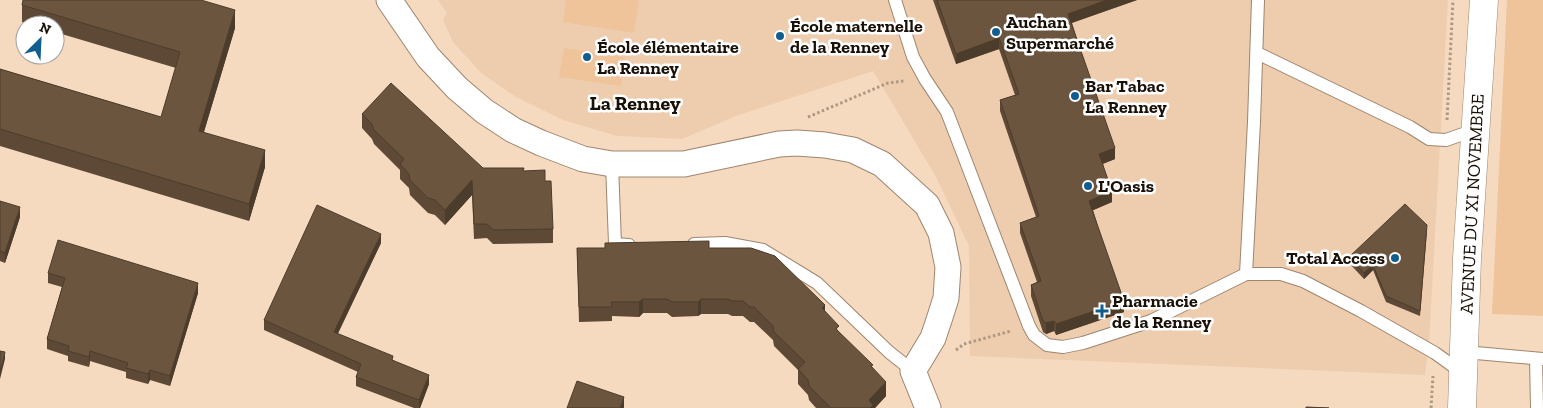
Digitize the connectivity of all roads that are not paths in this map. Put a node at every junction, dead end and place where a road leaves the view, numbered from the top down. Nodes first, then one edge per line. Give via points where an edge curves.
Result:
1 (389, 0) edge
2 (895, 0) edge
3 (1258, 0) edge
4 (1484, 0) edge
5 (1257, 53) junction
6 (1476, 118) junction
7 (612, 164) junction
8 (682, 244) edge
9 (637, 245) edge
10 (1246, 274) junction
11 (1465, 352) junction
12 (1540, 359) edge
13 (913, 371) junction
14 (1463, 397) edge
15 (928, 408) edge
16 (1537, 408) edge

1 - 7 street via 428,57 484,111 541,143 583,159
2 - 10 lane via 913,57 947,112 1034,335 1047,345 1063,347 1083,343 1151,321
3 - 5 lane
4 - 6 main road, AVENUE DU XI NOVEMBRE
5 - 6 lane via 1429,139 1446,140 1466,133
5 - 10 lane
6 - 11 main road, AVENUE DU XI NOVEMBRE
7 - 9 lane via 615,244
7 - 13 street via 684,164 797,143 853,150 882,164 927,205 941,233 948,267 946,298 933,338
8 - 13 lane via 725,243 764,250 816,282
10 - 14 lane via 1281,274 1303,281 1435,352 1454,366
11 - 12 lane
11 - 14 main road, AVENUE DU XI NOVEMBRE
12 - 16 lane
13 - 15 street

